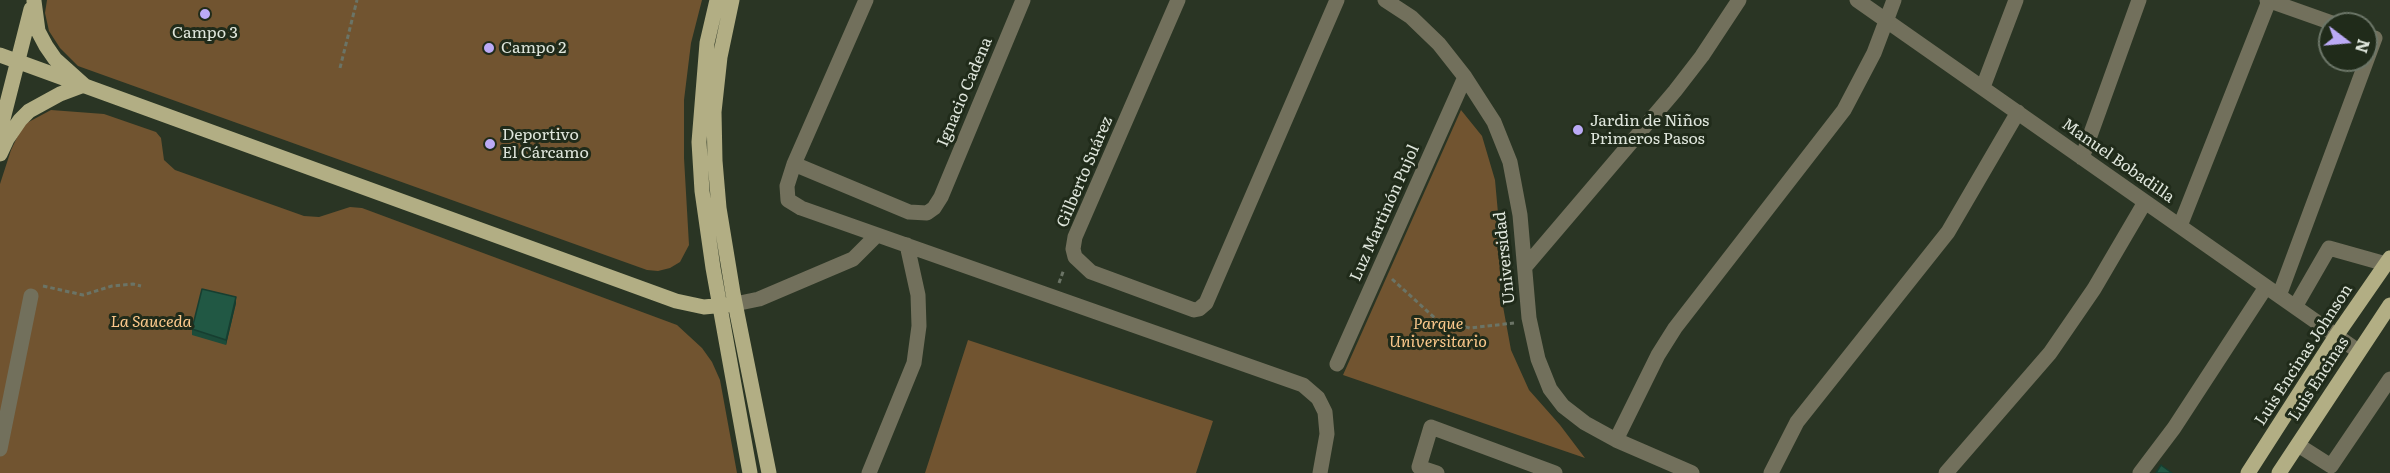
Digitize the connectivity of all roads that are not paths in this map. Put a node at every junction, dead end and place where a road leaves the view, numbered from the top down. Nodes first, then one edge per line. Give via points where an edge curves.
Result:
1 (34, 0) edge
2 (717, 0) edge
3 (732, 0) edge
4 (866, 0) edge
5 (1023, 0) edge
6 (1178, 0) edge
7 (1337, 0) edge
8 (1385, 0) edge
9 (1739, 0) edge
10 (1857, 0) edge
11 (1894, 0) edge
12 (2016, 0) edge
13 (2139, 0) edge
14 (2268, 0) edge
15 (2318, 18) edge
16 (1887, 20) junction
17 (0, 55) edge
18 (18, 61) junction
19 (2364, 72) edge
20 (1465, 77) junction
21 (84, 86) junction
22 (1983, 87) junction
23 (2018, 112) junction
24 (0, 131) edge
25 (0, 154) edge
26 (2082, 158) junction
27 (794, 164) junction
28 (2145, 202) junction
29 (2180, 226) junction
30 (878, 235) junction
31 (907, 245) junction
32 (2388, 261) edge
33 (1525, 267) junction
34 (2266, 287) junction
35 (32, 290) road end
36 (2279, 296) junction
37 (728, 305) junction
38 (2390, 306) edge
39 (2295, 307) junction
40 (2336, 336) junction
41 (2358, 351) junction
42 (1336, 364) dead end
43 (2390, 379) edge
44 (1616, 440) junction
45 (2298, 445) junction
46 (0, 449) edge
47 (750, 473) edge
48 (769, 473) edge
49 (869, 473) edge
50 (1320, 473) edge
51 (1437, 473) edge
52 (1555, 473) edge
53 (1692, 473) edge
54 (1771, 473) edge
55 (1946, 473) edge
56 (2140, 473) edge
57 (2248, 473) edge
58 (2279, 473) edge

1 - 18 main road
1 - 21 main road via 38,31 46,46
2 - 37 main road via 707,42 699,142 706,221
3 - 37 main road via 714,112 714,161
4 - 27 street
5 - 27 street, Ignacio Cadena via 934,208 927,213 909,212
6 - 7 street, Gilberto Suárez via 1073,249 1075,257 1091,272 1194,310 1206,303
8 - 20 street, Universidad via 1411,17
9 - 33 street via 1675,91
10 - 16 street, Manuel Bobadilla
11 - 16 street
12 - 22 street
13 - 26 street
14 - 15 street
14 - 29 street
16 - 22 street, Manuel Bobadilla
16 - 44 street via 1844,110 1675,328
17 - 18 main road
18 - 21 main road
18 - 24 main road
19 - 36 street
20 - 33 street, Universidad via 1494,122 1510,162 1521,215
20 - 42 street, Luz Martinón Pujol
21 - 25 main road via 29,111
21 - 37 main road via 676,301 704,307
22 - 23 street, Manuel Bobadilla
23 - 26 street, Manuel Bobadilla
23 - 54 street via 1948,232 1797,422
26 - 28 street, Manuel Bobadilla
27 - 30 street via 787,186 789,200 801,208
28 - 29 street, Manuel Bobadilla
28 - 55 street via 2094,289 2050,353
29 - 34 street, Manuel Bobadilla
30 - 31 street
30 - 37 street via 853,259 759,299
31 - 49 street via 918,295 914,363
31 - 50 street via 1303,385 1318,398 1325,412 1327,434
32 - 39 street via 2329,248
32 - 40 main road, Luis Encinas Johnson
33 - 44 street, Universidad via 1529,318 1538,359 1550,388 1563,406
34 - 36 street, Manuel Bobadilla
34 - 56 street
35 - 46 street
36 - 39 street, Manuel Bobadilla
37 - 47 main road
37 - 48 main road
38 - 41 main road, Luis Encinas
39 - 40 street, Manuel Bobadilla
40 - 41 street, Manuel Bobadilla
40 - 57 main road, Luis Encinas Johnson
41 - 45 main road, Luis Encinas
43 - 45 street via 2331,466
44 - 53 street, Universidad
45 - 58 main road, Luis Encinas
51 - 52 street via 1419,466 1431,427

